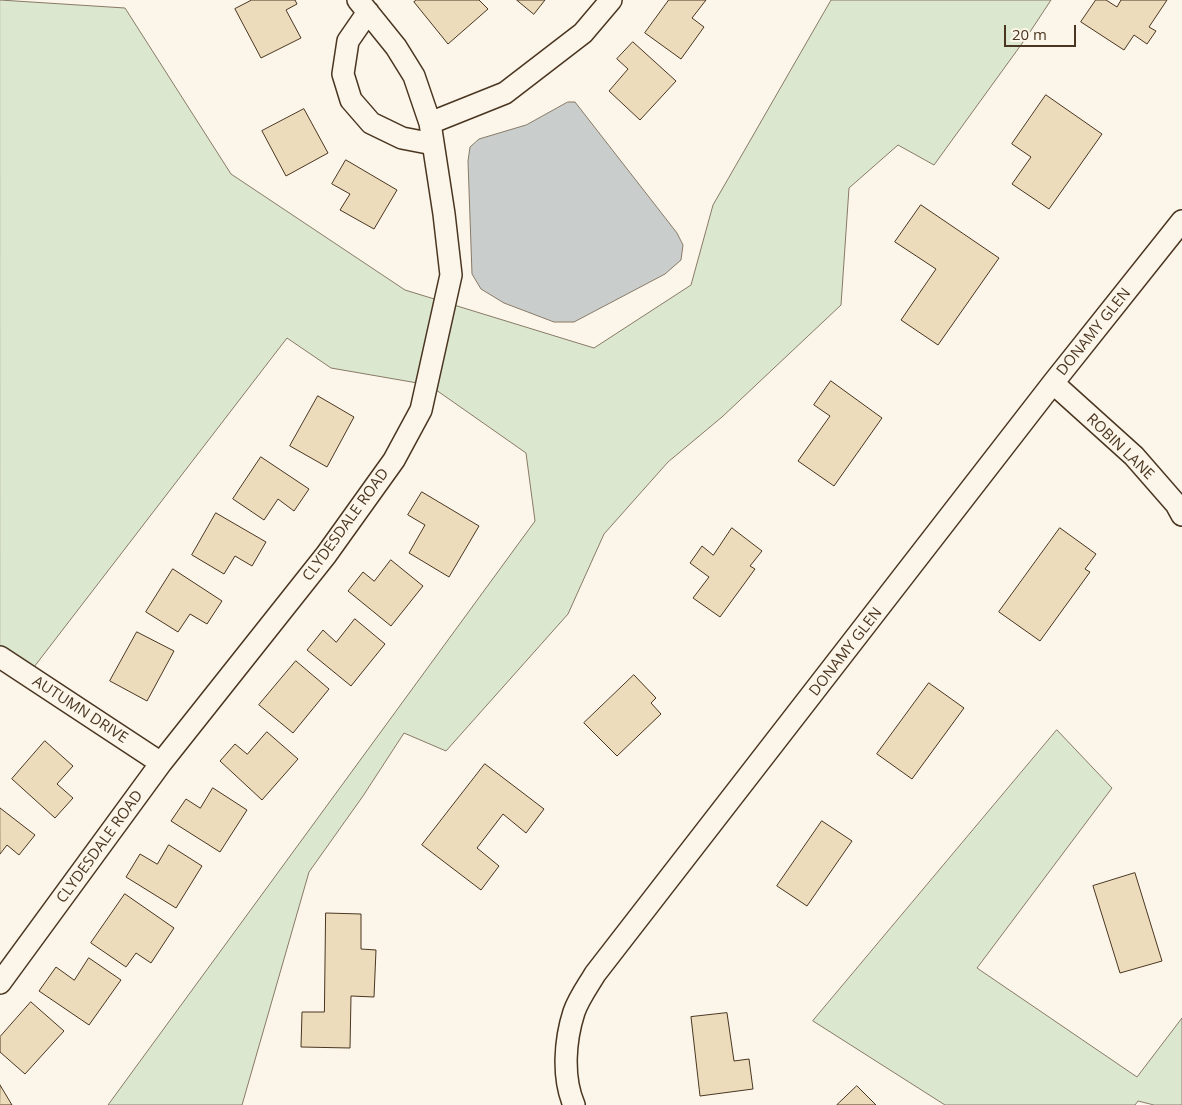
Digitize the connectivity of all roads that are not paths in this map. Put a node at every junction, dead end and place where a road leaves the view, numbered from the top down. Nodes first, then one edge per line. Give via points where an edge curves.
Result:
1 (611, 0) edge
2 (363, 6) edge
3 (430, 123) junction
4 (433, 144) junction
5 (1182, 221) edge
6 (1053, 383) junction
7 (1182, 515) edge
8 (0, 657) edge
9 (161, 763) junction
10 (0, 983) edge
11 (574, 1105) edge

1 - 3 street via 583,33 505,93
2 - 3 street, CLYDESDALE ROAD via 396,47 414,76
2 - 4 street via 348,41 343,74 351,100 371,123 402,138
3 - 4 street, CLYDESDALE ROAD
4 - 9 street, CLYDESDALE ROAD via 451,275 421,410 394,460 326,554
5 - 6 street, DONAMY GLEN
6 - 7 street, ROBIN LANE via 1134,456
6 - 11 street, DONAMY GLEN via 595,974 574,1013 567,1042 566,1071
8 - 9 street, AUTUMN DRIVE
9 - 10 street, CLYDESDALE ROAD

